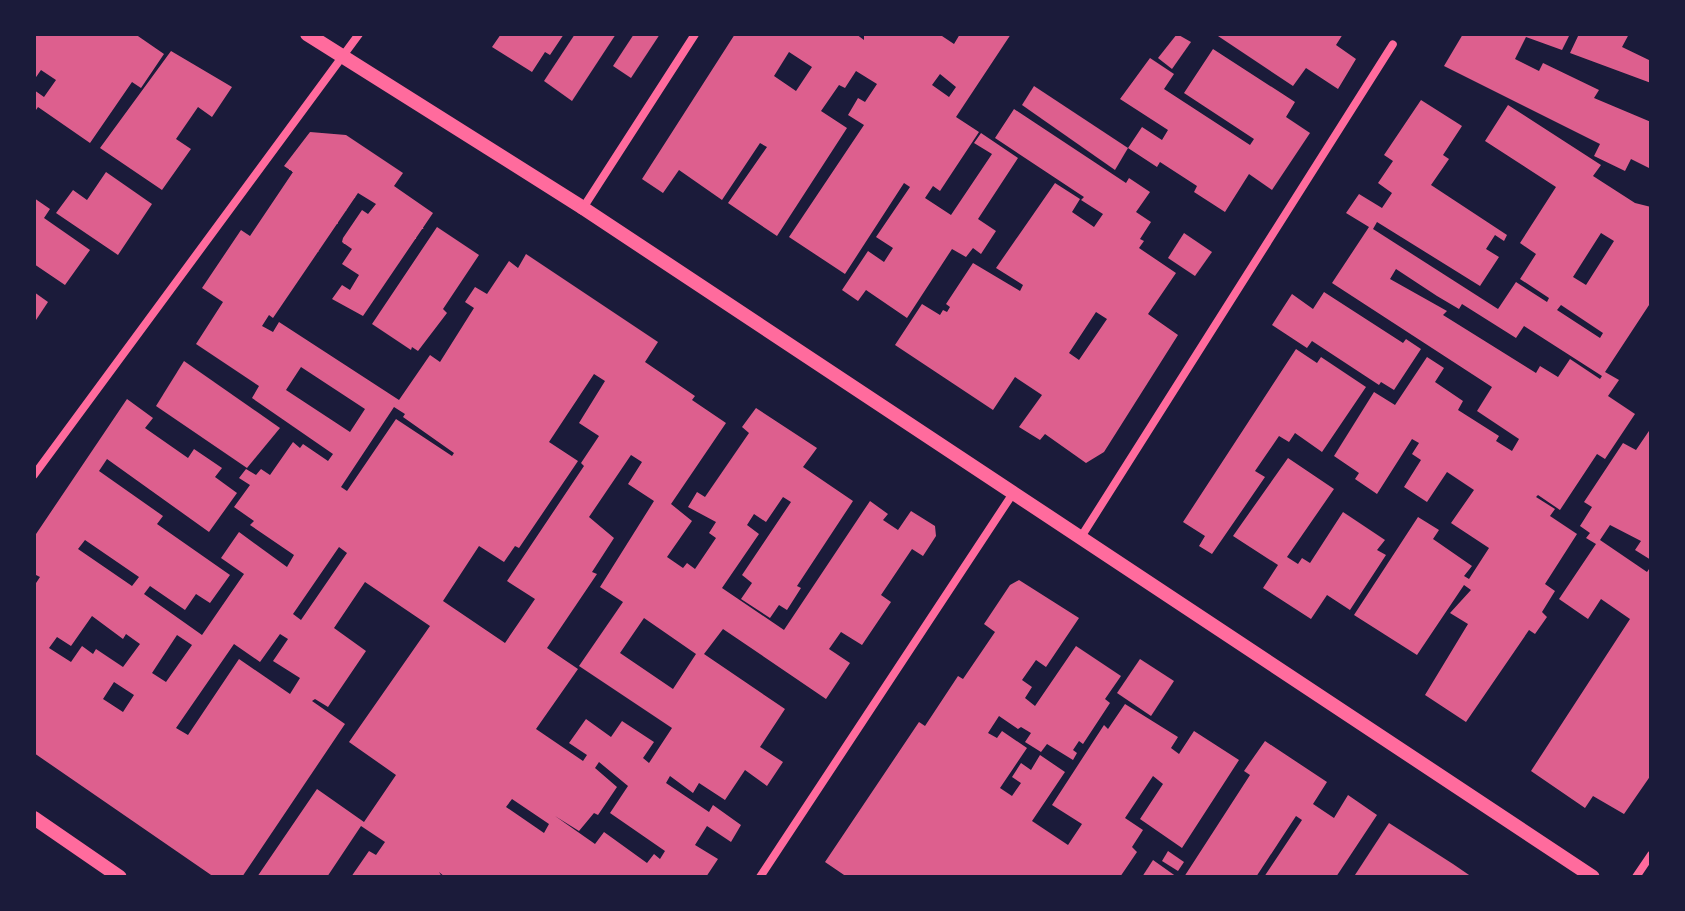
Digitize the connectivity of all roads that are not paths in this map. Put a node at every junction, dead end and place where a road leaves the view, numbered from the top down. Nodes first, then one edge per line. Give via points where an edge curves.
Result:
1 (307, 34) edge
2 (359, 34) edge
3 (695, 34) edge
4 (1393, 44) dead end
5 (342, 58) junction
6 (583, 208) junction
7 (34, 475) edge
8 (1013, 493) junction
9 (1081, 537) junction
10 (34, 818) edge
11 (1651, 855) edge
12 (120, 877) edge
13 (760, 877) edge
14 (1593, 877) edge
15 (1636, 877) edge

1 - 5 street
2 - 5 street
3 - 6 street
4 - 9 street
5 - 6 street
5 - 7 street
6 - 8 street
8 - 9 street
8 - 13 street
9 - 14 street
10 - 12 street
11 - 15 street

